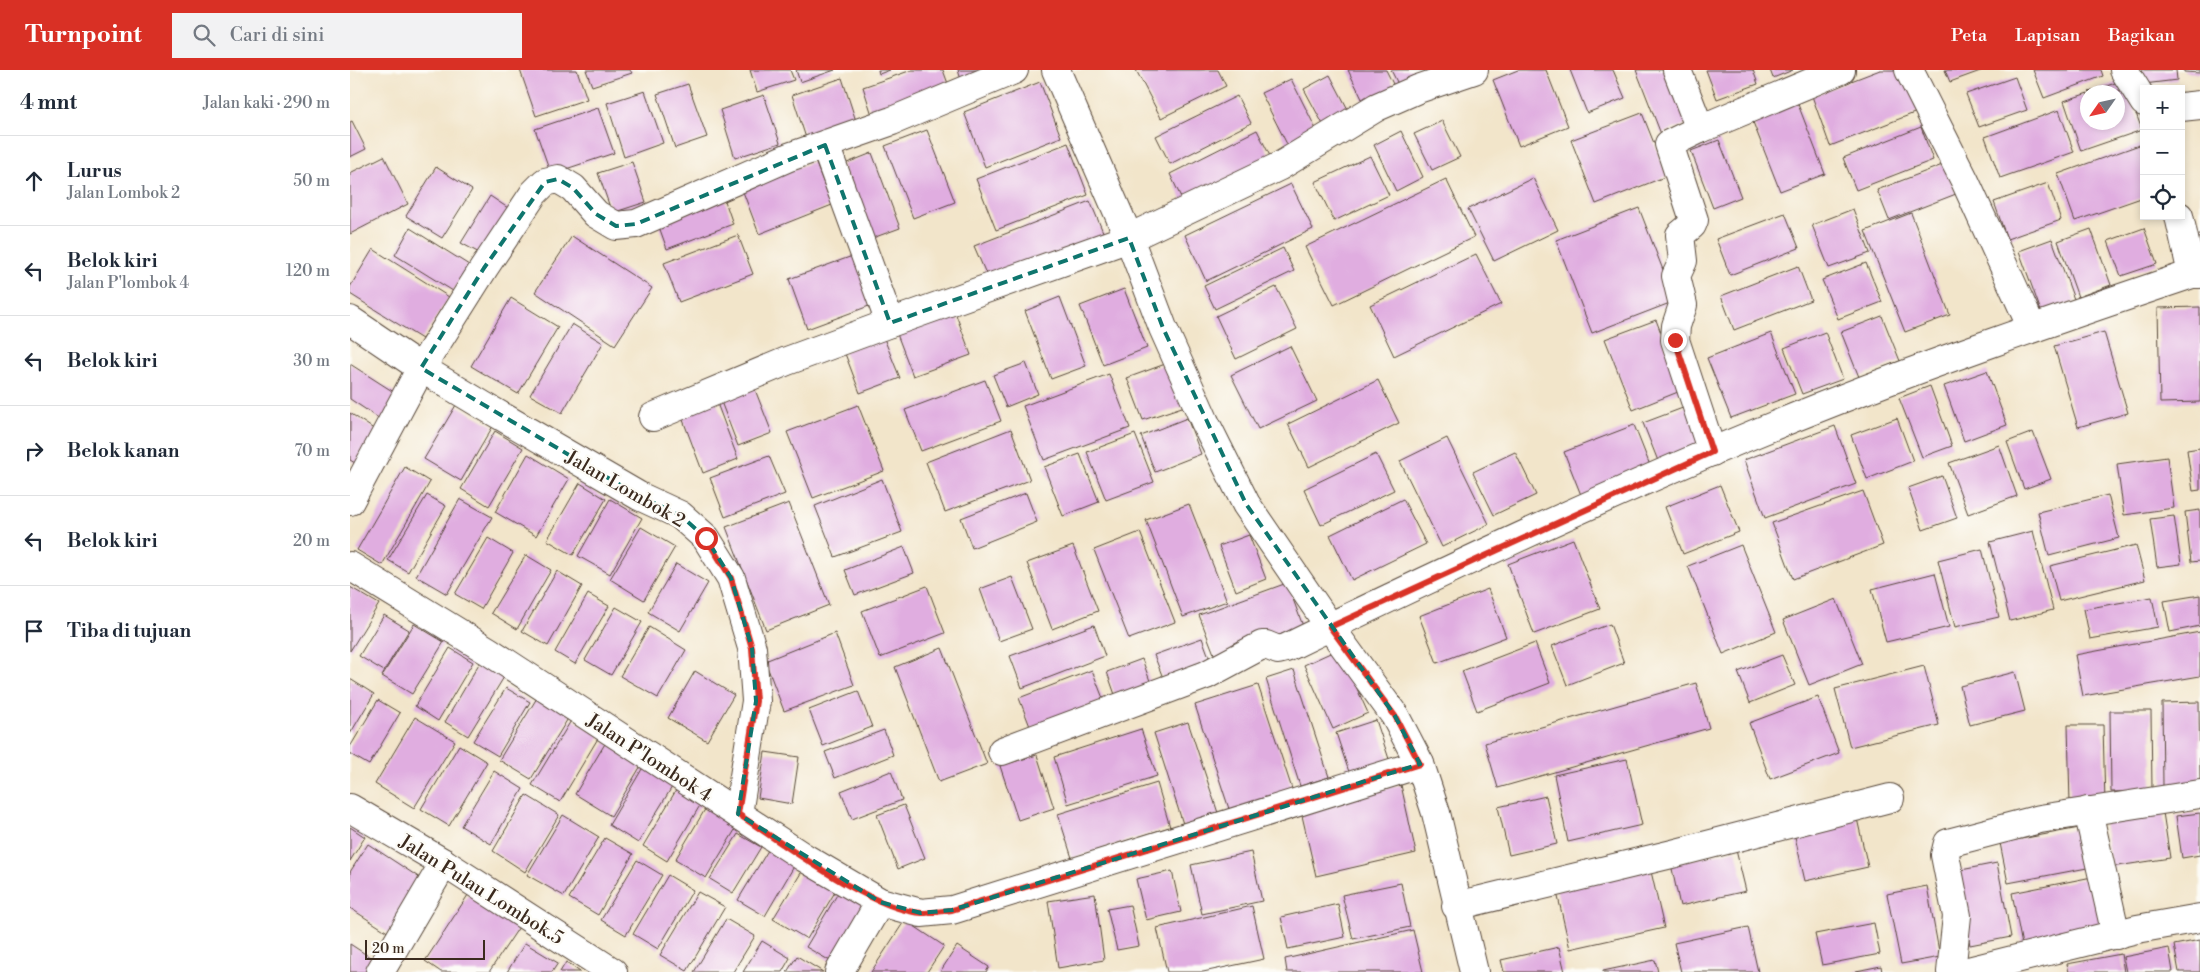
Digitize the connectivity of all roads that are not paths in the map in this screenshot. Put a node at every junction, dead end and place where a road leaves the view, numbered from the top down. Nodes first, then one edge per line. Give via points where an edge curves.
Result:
1 (1014, 70) edge
2 (1056, 70) edge
3 (1474, 70) edge
4 (1677, 70) edge
5 (1841, 70) edge
6 (1909, 70) edge
7 (2124, 70) edge
8 (2140, 96) edge
9 (2200, 105) edge
10 (2185, 107) edge
11 (1700, 129) junction
12 (824, 145) junction
13 (2180, 220) edge
14 (1129, 238) junction
15 (2196, 274) edge
16 (350, 320) edge
17 (890, 323) junction
18 (2032, 328) junction
19 (422, 368) junction
20 (653, 417) dead end
21 (1712, 452) junction
22 (350, 501) edge
23 (350, 566) edge
24 (1330, 627) junction
25 (1002, 751) dead end
26 (1420, 764) junction
27 (2200, 794) edge
28 (1890, 798) dead end
29 (350, 808) edge
30 (2088, 811) junction
31 (738, 814) junction
32 (444, 864) junction
33 (880, 902) junction
34 (1456, 906) junction
35 (2200, 918) edge
36 (2116, 935) junction
37 (380, 972) edge
38 (613, 972) edge
39 (839, 972) edge
40 (1474, 972) edge
41 (1951, 972) edge
42 (1964, 972) edge

1 - 12 street via 892,121
2 - 14 street
3 - 14 street via 1391,100 1271,171
4 - 11 street
5 - 11 street
6 - 18 street via 1965,181
7 - 8 street
9 - 10 street
11 - 21 street via 1669,144 1694,220 1679,239 1683,260 1676,276 1683,305 1674,333
12 - 17 street
12 - 19 street via 636,224 616,226 596,214 573,188 558,179 545,182 534,193 484,268
13 - 15 street
14 - 17 street
14 - 24 street via 1163,328 1246,504
15 - 18 street
16 - 19 street, Jalan Lombok 2
17 - 20 street via 787,361
18 - 21 street
19 - 22 street
19 - 31 street, Jalan Lombok 2 via 639,496 680,515 706,538 731,578 752,648 756,701
21 - 24 street
23 - 31 street, Jalan P'lombok 4 via 490,652
24 - 25 street via 1281,650 1262,645 1206,675
24 - 26 street via 1395,716
26 - 33 street, Jalan P'lombok 4 via 952,910 921,913
26 - 34 street via 1436,813
27 - 30 street
28 - 34 street
29 - 32 street, Jalan Pulau Lombok.5
30 - 36 street
30 - 41 street via 2040,819 1948,843 1945,855 1957,916
31 - 33 street, Jalan P'lombok 4
32 - 37 street
32 - 38 street, Jalan Pulau Lombok.5
33 - 39 street
34 - 40 street
35 - 36 street
36 - 42 street

